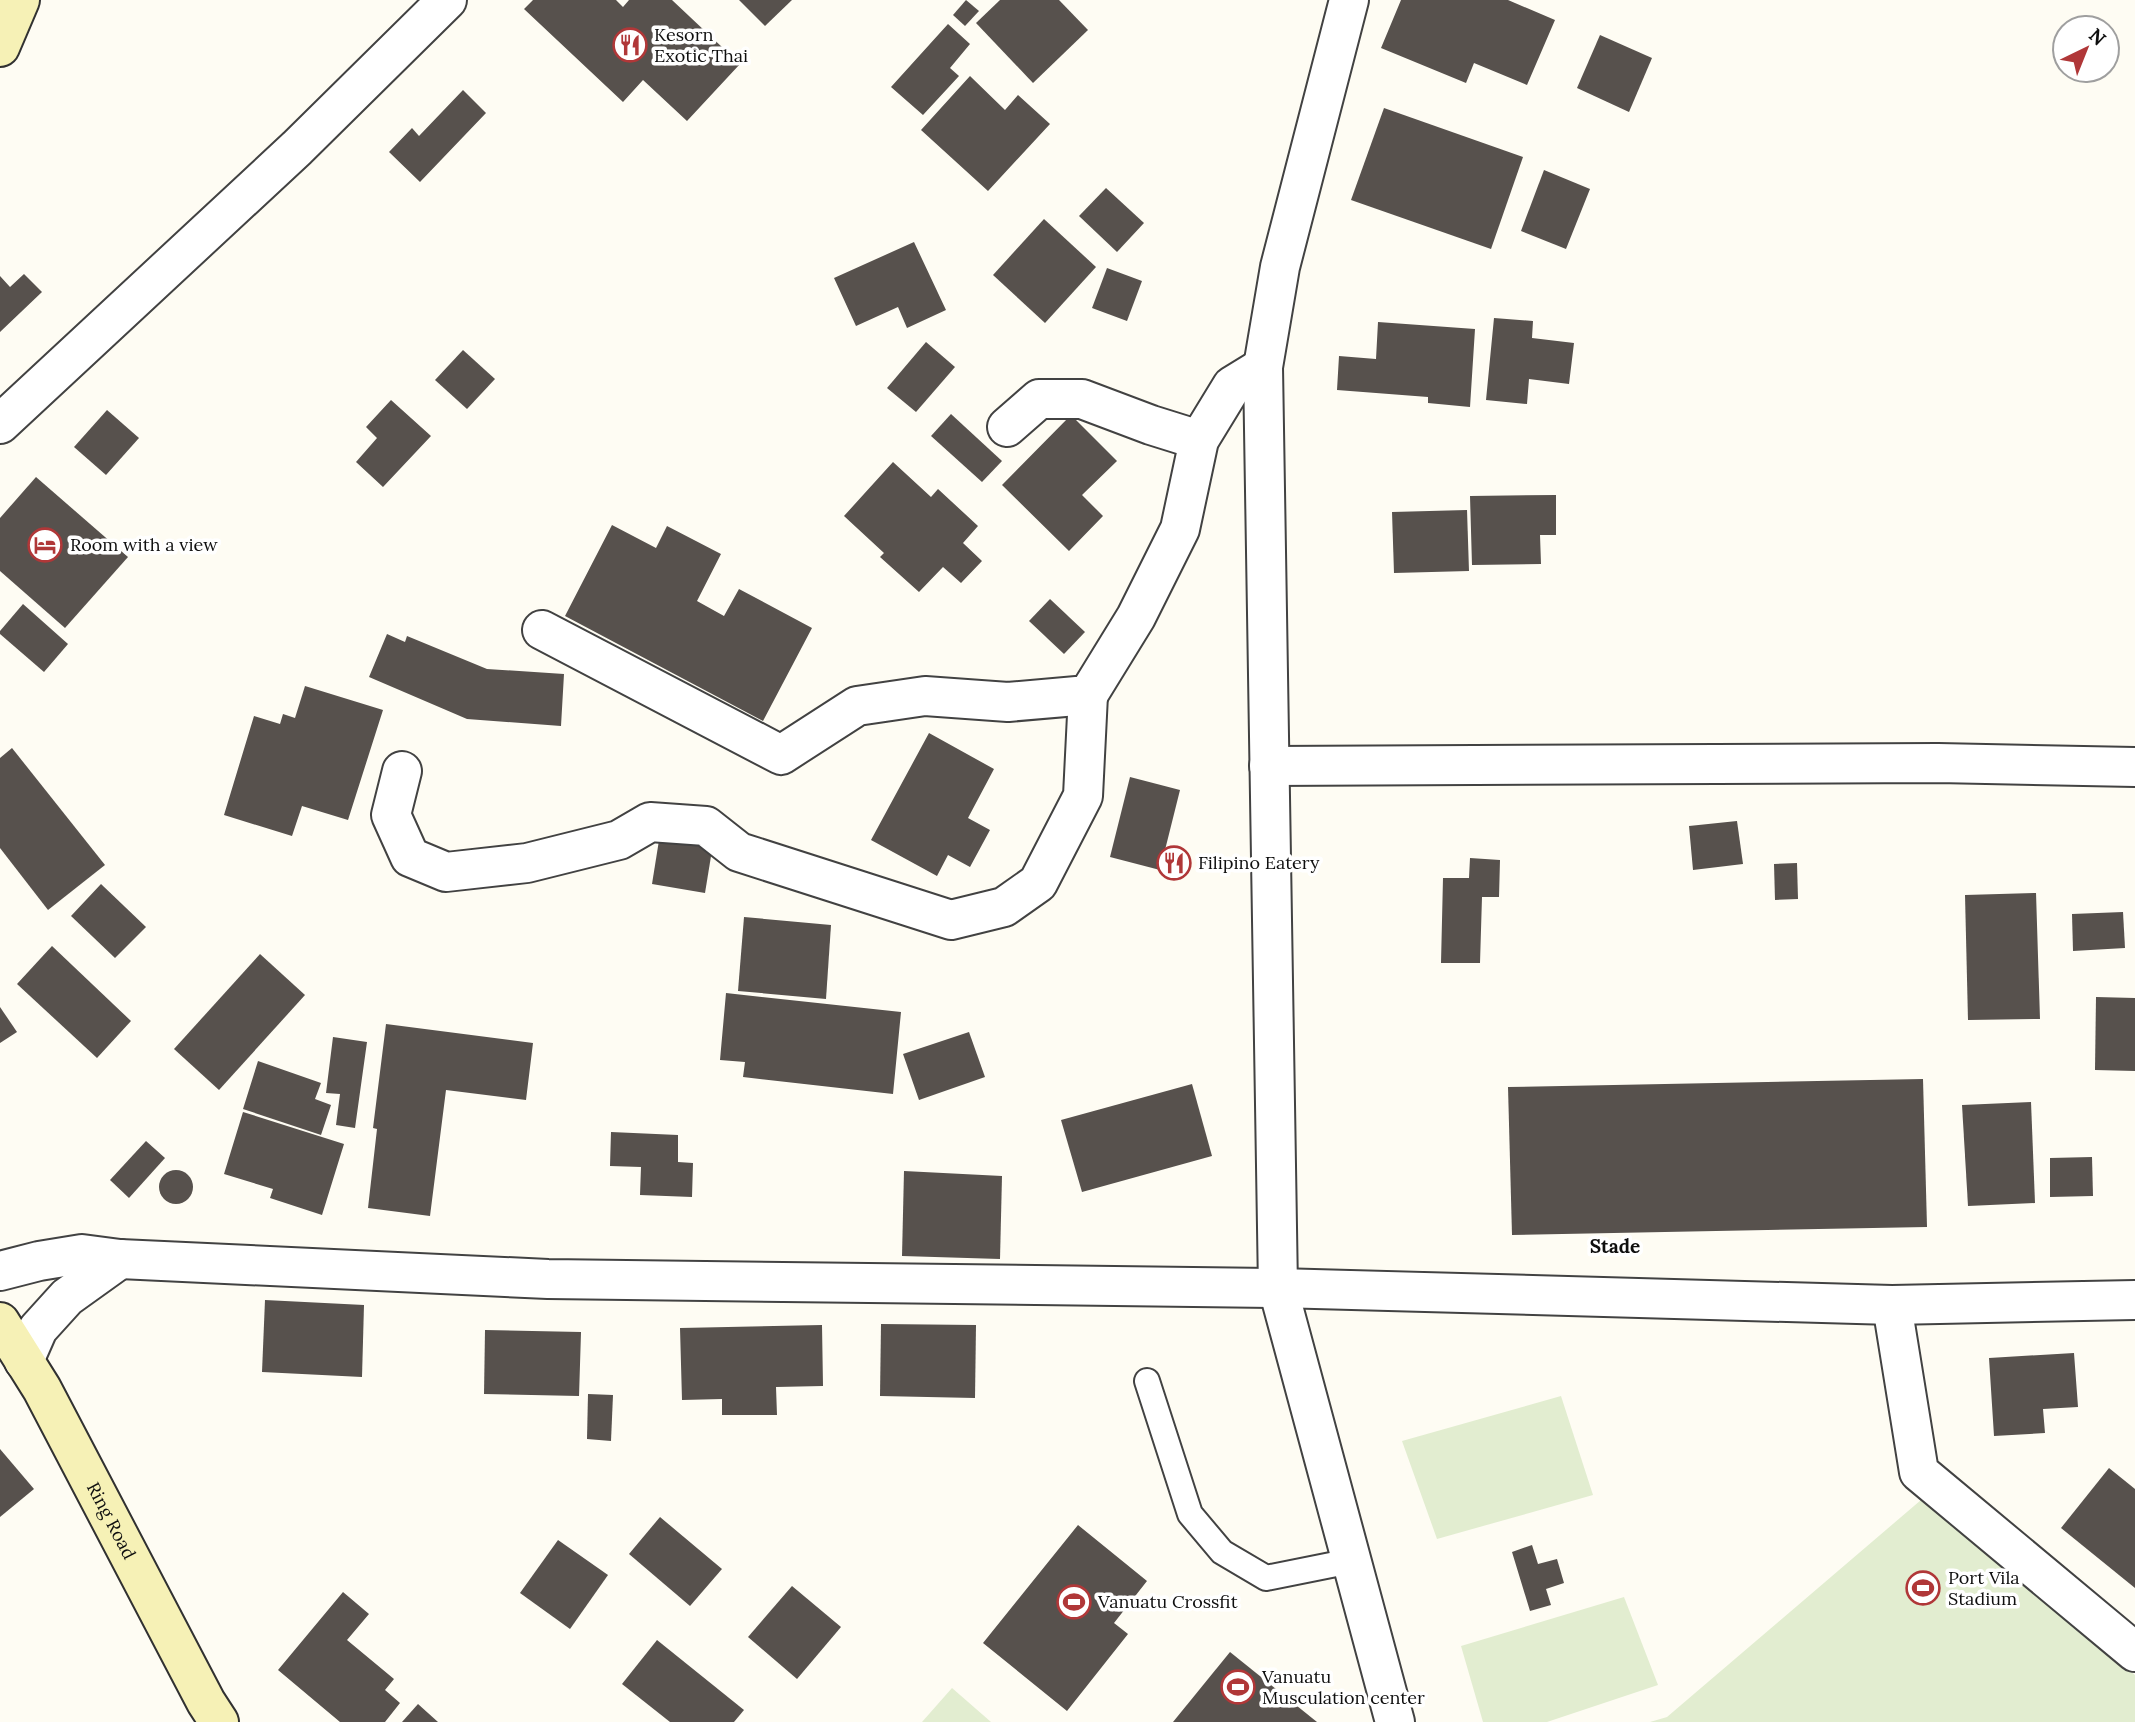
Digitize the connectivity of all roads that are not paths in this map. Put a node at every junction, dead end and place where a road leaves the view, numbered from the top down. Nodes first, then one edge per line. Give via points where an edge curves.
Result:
1 (20, 0) edge
2 (447, 0) edge
3 (1349, 0) edge
4 (0, 47) edge
5 (1263, 367) junction
6 (0, 424) edge
7 (1007, 428) dead end
8 (1199, 440) junction
9 (542, 630) dead end
10 (1087, 695) junction
11 (1269, 766) junction
12 (2135, 766) edge
13 (402, 771) dead end
14 (120, 1259) junction
15 (0, 1271) edge
16 (1278, 1288) junction
17 (2135, 1300) edge
18 (1892, 1305) junction
19 (0, 1322) edge
20 (24, 1361) junction
21 (1147, 1381) dead end
22 (1351, 1561) junction
23 (2135, 1652) edge
24 (219, 1722) edge
25 (1395, 1722) edge

1 - 4 main road
2 - 6 street via 297,148
3 - 5 street via 1280,267
5 - 8 street via 1232,386
5 - 11 street
7 - 8 street via 1039,399 1082,399
8 - 10 street via 1180,530 1136,617
9 - 10 street via 781,755 858,706 925,696 1008,702
10 - 13 street via 1083,796 1038,883 1004,906 951,920 738,852 706,826 650,822 619,840 527,863 446,872 410,857 391,815
11 - 12 street
11 - 16 street
14 - 15 street via 82,1254
14 - 16 street via 548,1279
14 - 20 street via 67,1297 38,1328
16 - 18 street
16 - 22 street
17 - 18 street
18 - 23 street via 1919,1472
19 - 20 main road, Ring Road
20 - 24 main road, Ring Road
21 - 22 lane via 1190,1514 1222,1552 1266,1578
22 - 25 street

